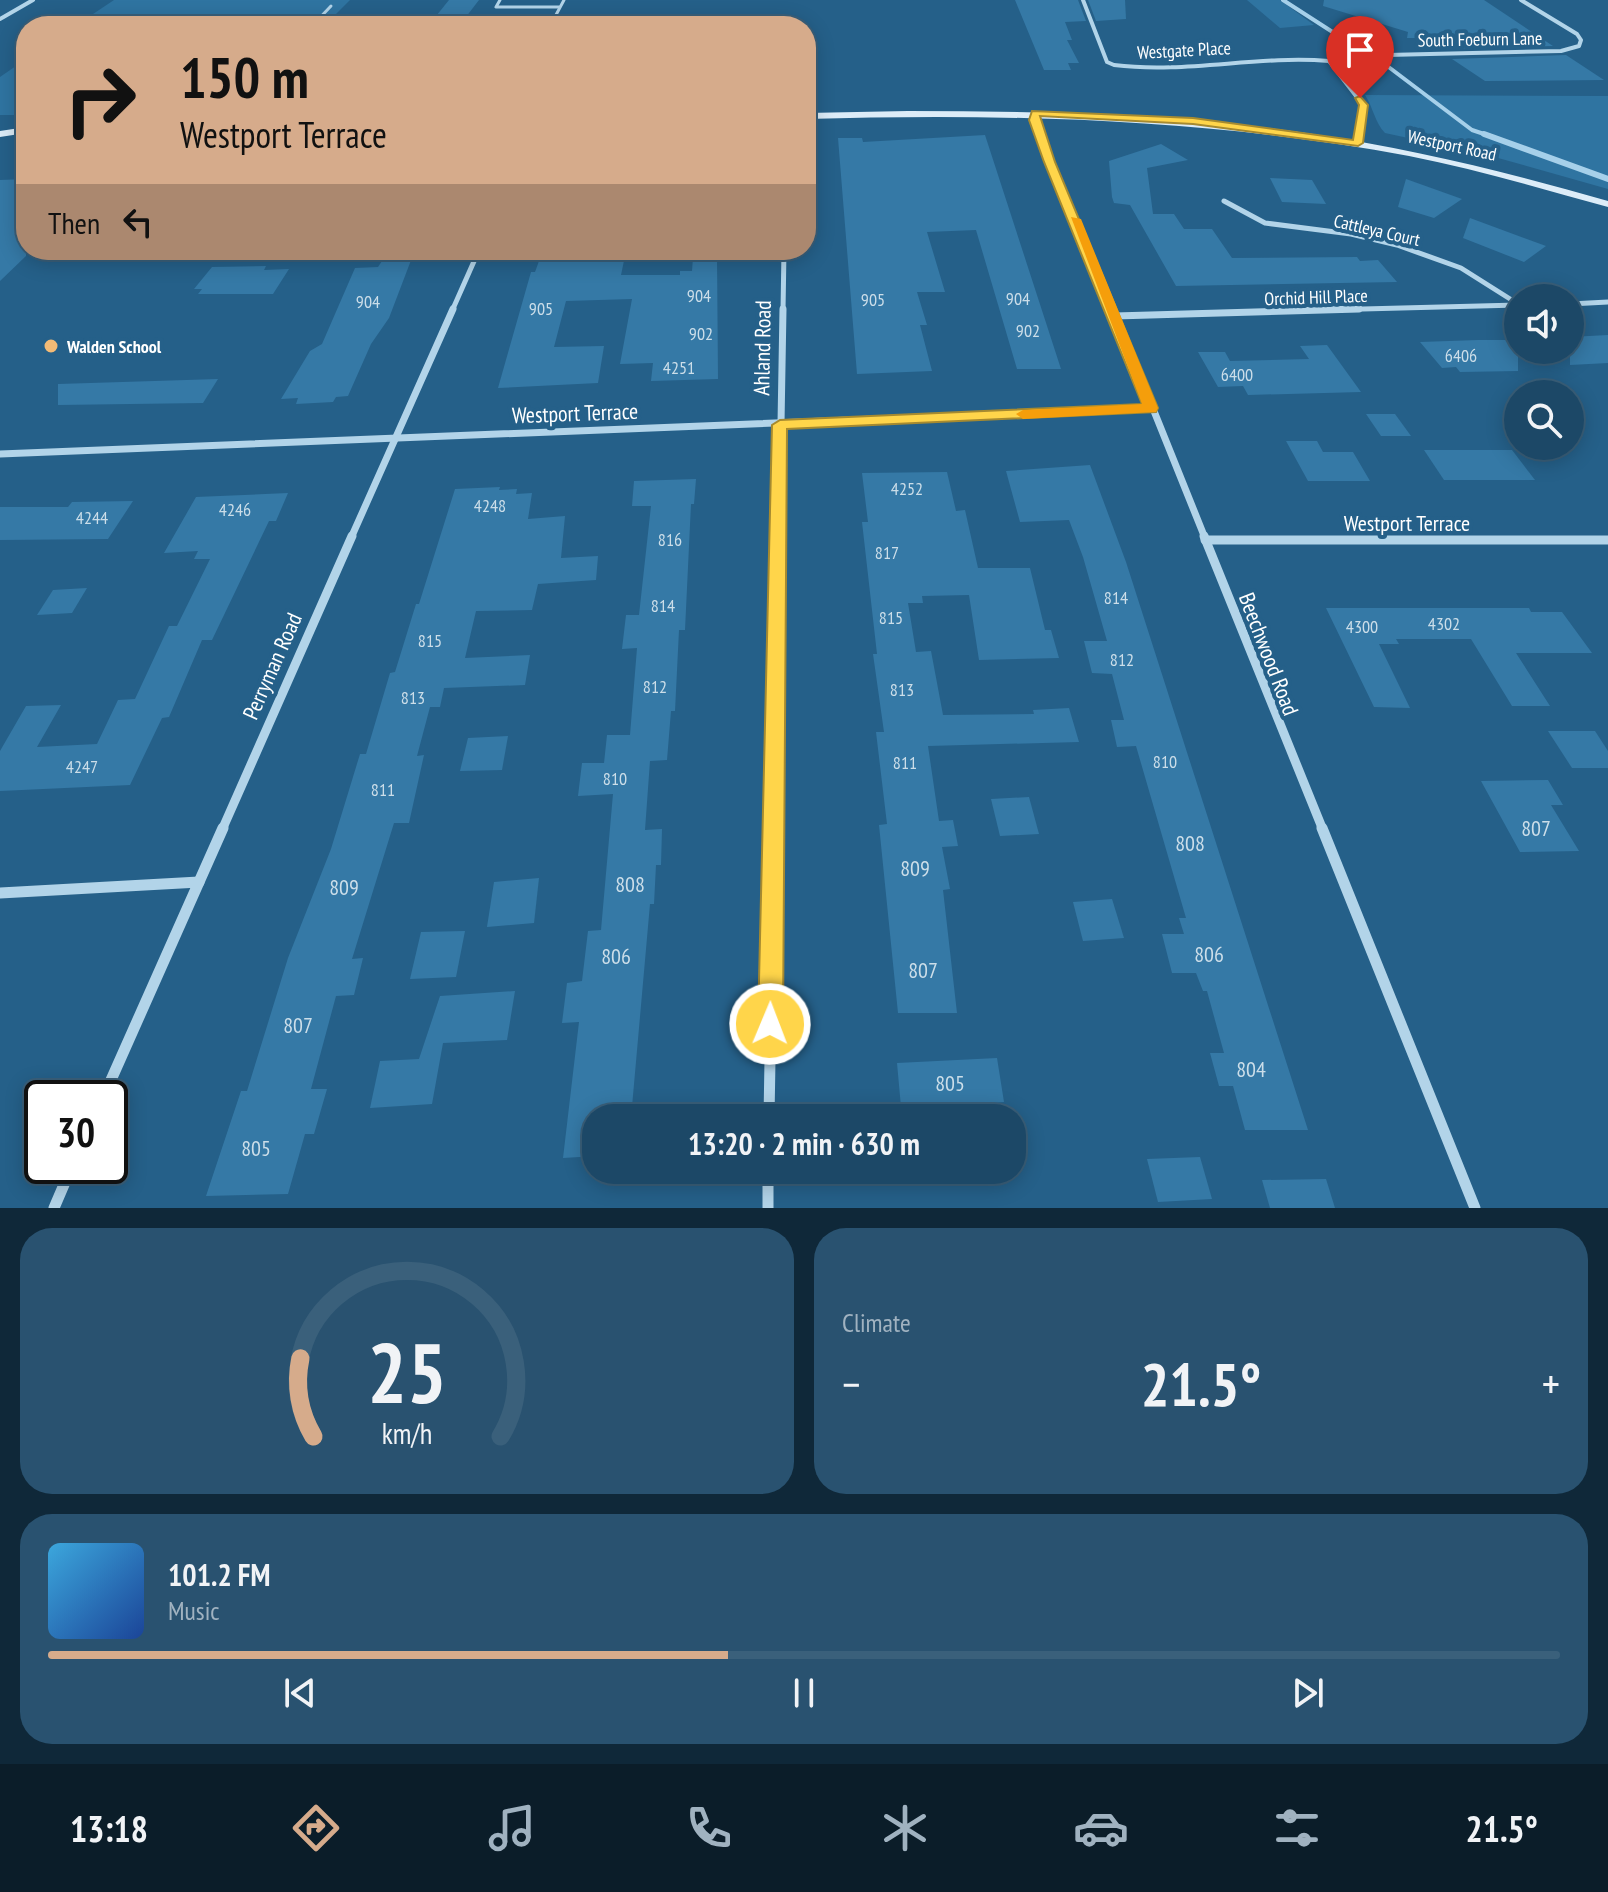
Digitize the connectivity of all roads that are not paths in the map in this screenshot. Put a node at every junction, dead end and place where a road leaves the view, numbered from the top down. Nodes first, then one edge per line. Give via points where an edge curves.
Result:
1 (33, 0) edge
2 (500, 0) edge
3 (564, 0) edge
4 (1083, 0) edge
5 (1521, 0) edge
6 (331, 6) dead end
7 (559, 7) junction
8 (322, 16) edge
9 (555, 16) edge
10 (0, 19) edge
11 (1329, 61) junction
12 (1036, 113) junction
13 (816, 116) edge
14 (1358, 143) junction
15 (1224, 201) dead end
16 (1608, 204) edge
17 (475, 260) edge
18 (784, 260) edge
19 (1504, 295) edge
20 (1608, 302) edge
21 (1584, 303) edge
22 (1504, 304) edge
23 (1115, 316) junction
24 (1151, 408) junction
25 (780, 425) junction
26 (397, 439) junction
27 (0, 454) edge
28 (1205, 540) junction
29 (1608, 540) edge
30 (199, 882) junction
31 (0, 893) edge
32 (111, 1080) edge
33 (769, 1104) edge
34 (64, 1184) edge
35 (768, 1184) edge
36 (54, 1208) edge
37 (768, 1208) edge
38 (1475, 1208) edge

1 - 10 street
2 - 7 lane via 496,7
3 - 7 lane
4 - 11 street, Westgate Place via 1094,36 1107,62 1114,65 1275,58
5 - 11 street, South Foeburn Lane via 1577,34 1581,42 1561,51 1352,56
6 - 8 lane
7 - 9 lane
11 - 14 street via 1363,105
12 - 13 main road, Westport Road
12 - 14 main road, Westport Road via 1193,121
12 - 23 street, Beechwood Road via 1050,162
14 - 16 main road, Westport Road via 1498,172
15 - 19 street, Cattleya Court via 1265,223 1397,245 1461,268
17 - 26 street, Perryman Road
18 - 25 street, Ahland Road
20 - 21 street
22 - 23 street, Orchid Hill Place
23 - 24 street, Beechwood Road
24 - 25 street, Westport Terrace
24 - 28 street, Beechwood Road
25 - 26 street, Westport Terrace
25 - 33 street, Ahland Road
26 - 27 street, Westport Terrace
26 - 30 street, Perryman Road
28 - 29 street, Westport Terrace
28 - 38 street, Beechwood Road
30 - 31 street
30 - 32 street, Perryman Road
34 - 36 street
35 - 37 street

